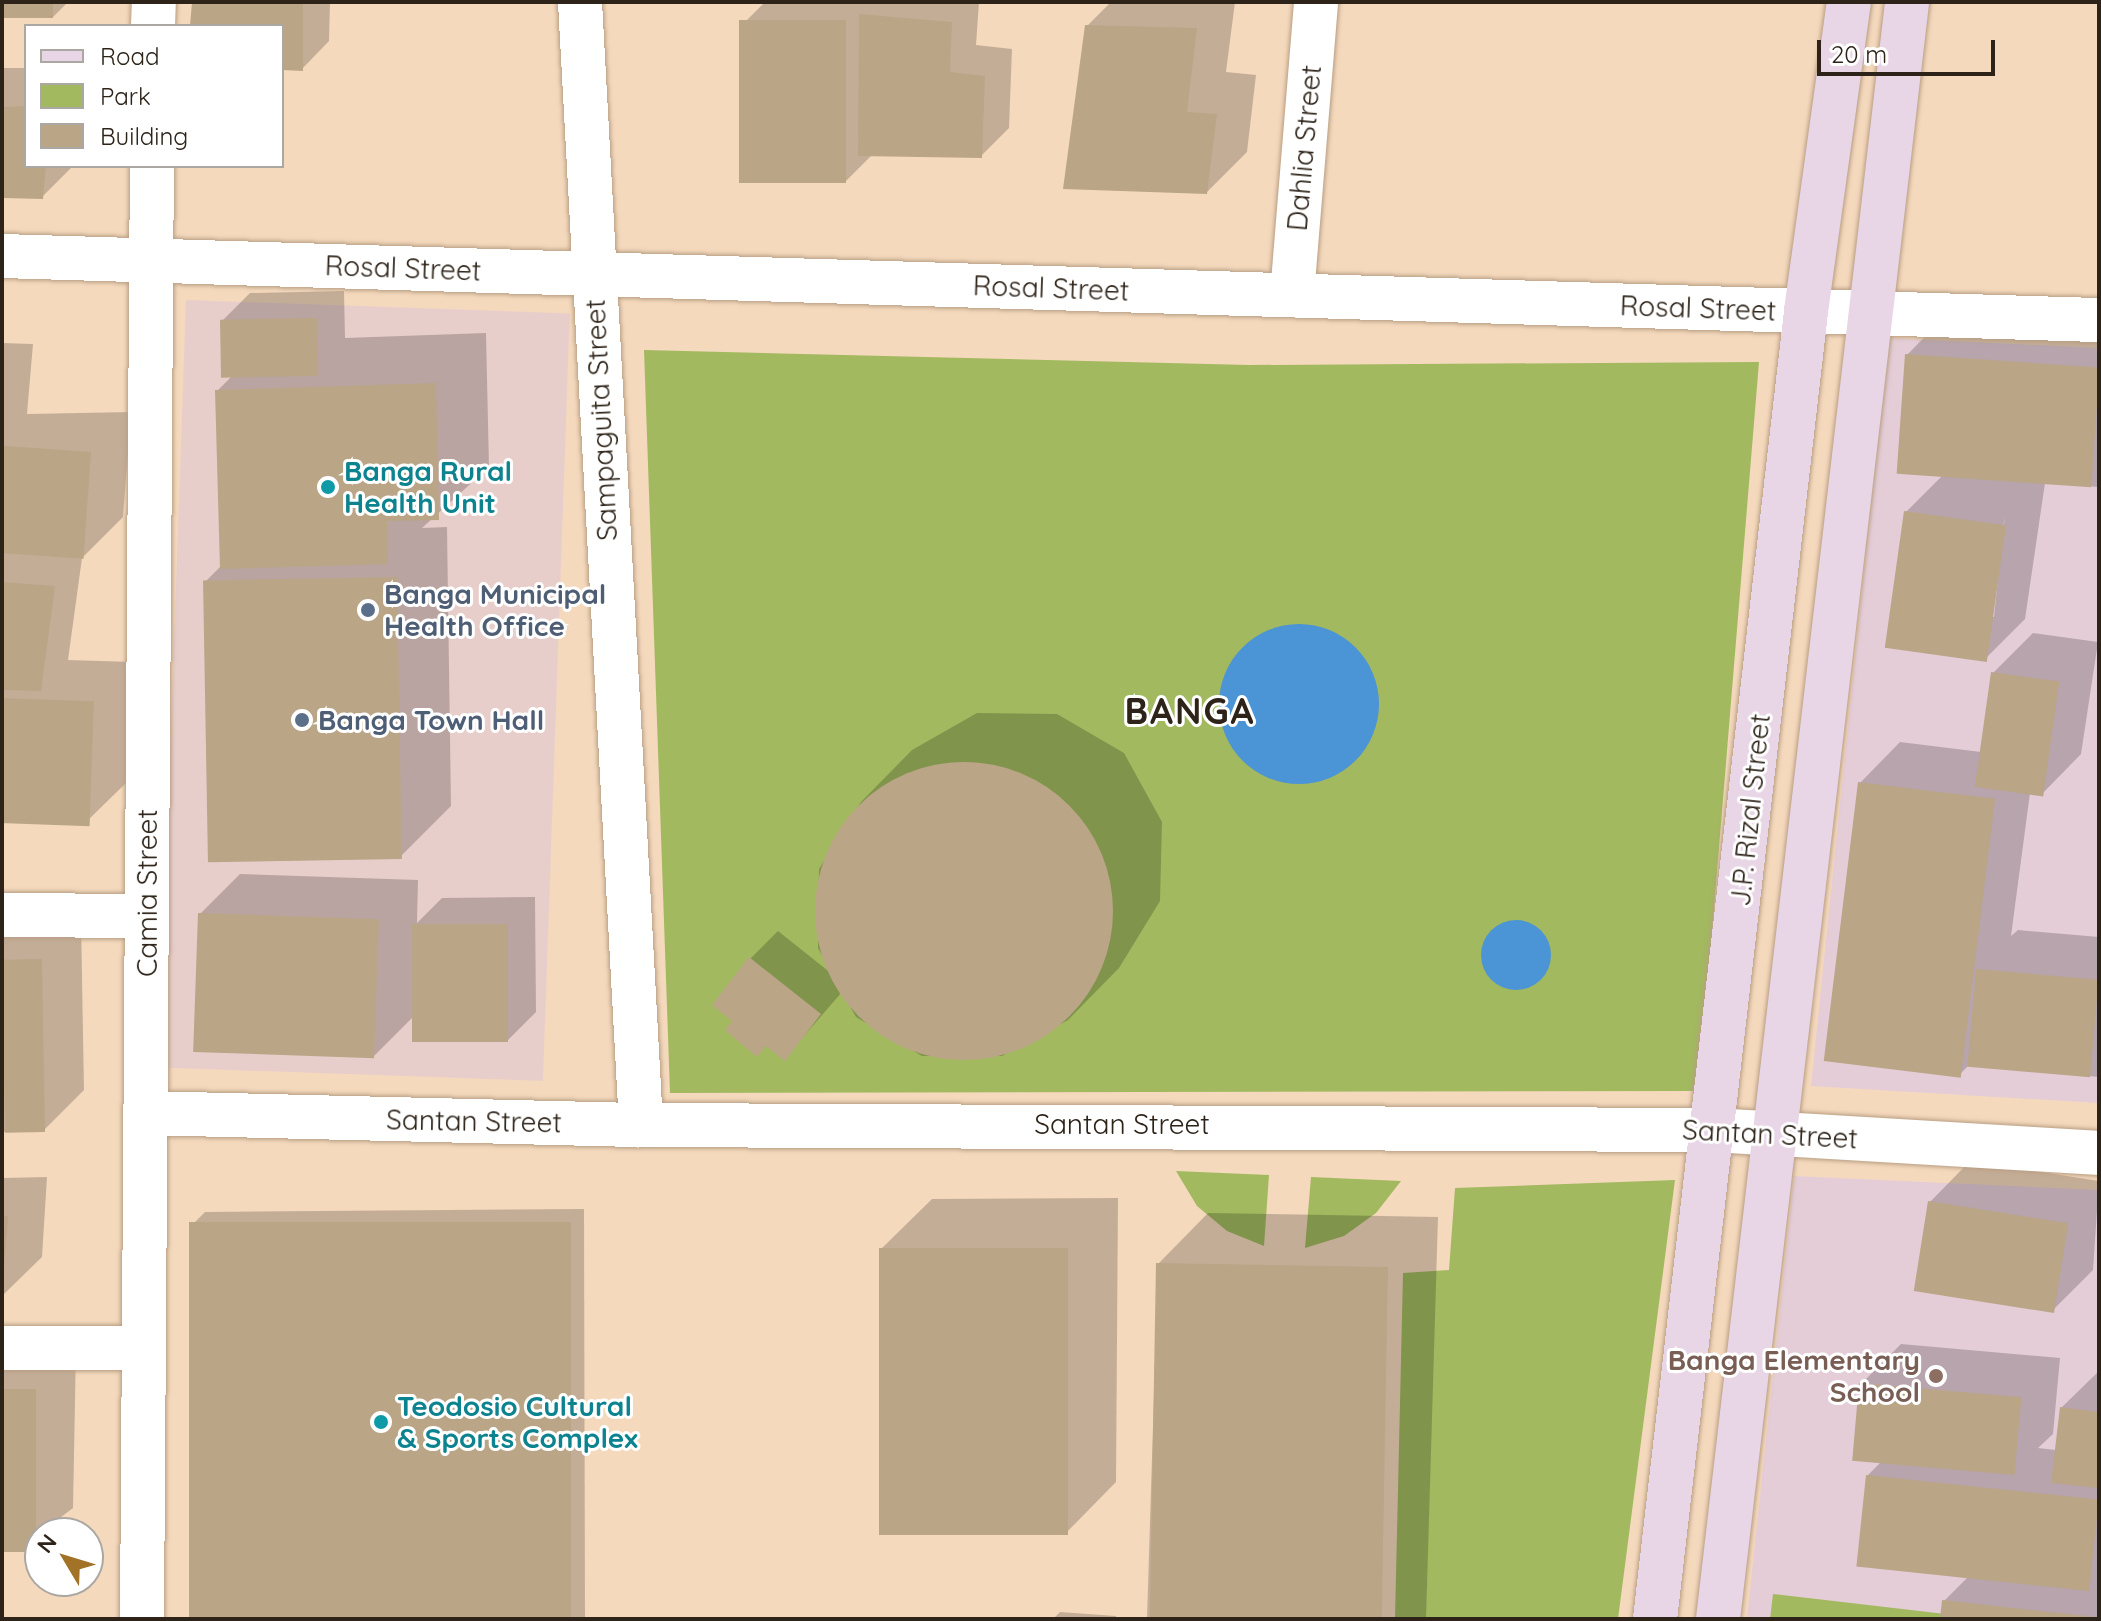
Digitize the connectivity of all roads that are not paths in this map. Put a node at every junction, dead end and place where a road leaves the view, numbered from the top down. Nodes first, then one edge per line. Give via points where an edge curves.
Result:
1 (154, 2) edge
2 (580, 2) edge
3 (1316, 2) edge
4 (1849, 2) edge
5 (1907, 2) edge
6 (153, 24) edge
7 (152, 168) edge
8 (2, 256) edge
9 (152, 260) junction
10 (593, 274) junction
11 (1292, 295) junction
12 (1806, 311) junction
13 (1868, 313) junction
14 (2099, 320) edge
15 (2, 915) edge
16 (147, 916) junction
17 (145, 1113) junction
18 (641, 1125) junction
19 (1714, 1130) junction
20 (1774, 1133) junction
21 (2099, 1153) edge
22 (2, 1348) edge
23 (144, 1348) junction
24 (142, 1619) edge
25 (1655, 1619) edge
26 (1718, 1619) edge

1 - 6 street
2 - 10 street, Sampaguita Street
3 - 11 street, Dahlia Street
4 - 12 main road, J.P. Rizal Street
5 - 13 main road
7 - 9 street, Camia Street
8 - 9 street, Rosal Street
9 - 10 street, Rosal Street
9 - 16 street, Camia Street
10 - 11 street, Rosal Street
10 - 18 street, Sampaguita Street
11 - 12 street, Rosal Street
12 - 13 street, Rosal Street
12 - 19 main road, J.P. Rizal Street
13 - 14 street, Rosal Street
13 - 20 main road
15 - 16 street
16 - 17 street, Camia Street
17 - 18 street, Santan Street
17 - 23 street, Camia Street
18 - 19 street, Santan Street
19 - 20 street, Santan Street
19 - 25 main road, J.P. Rizal Street
20 - 21 street, Santan Street
20 - 26 main road
22 - 23 street
23 - 24 street, Camia Street

